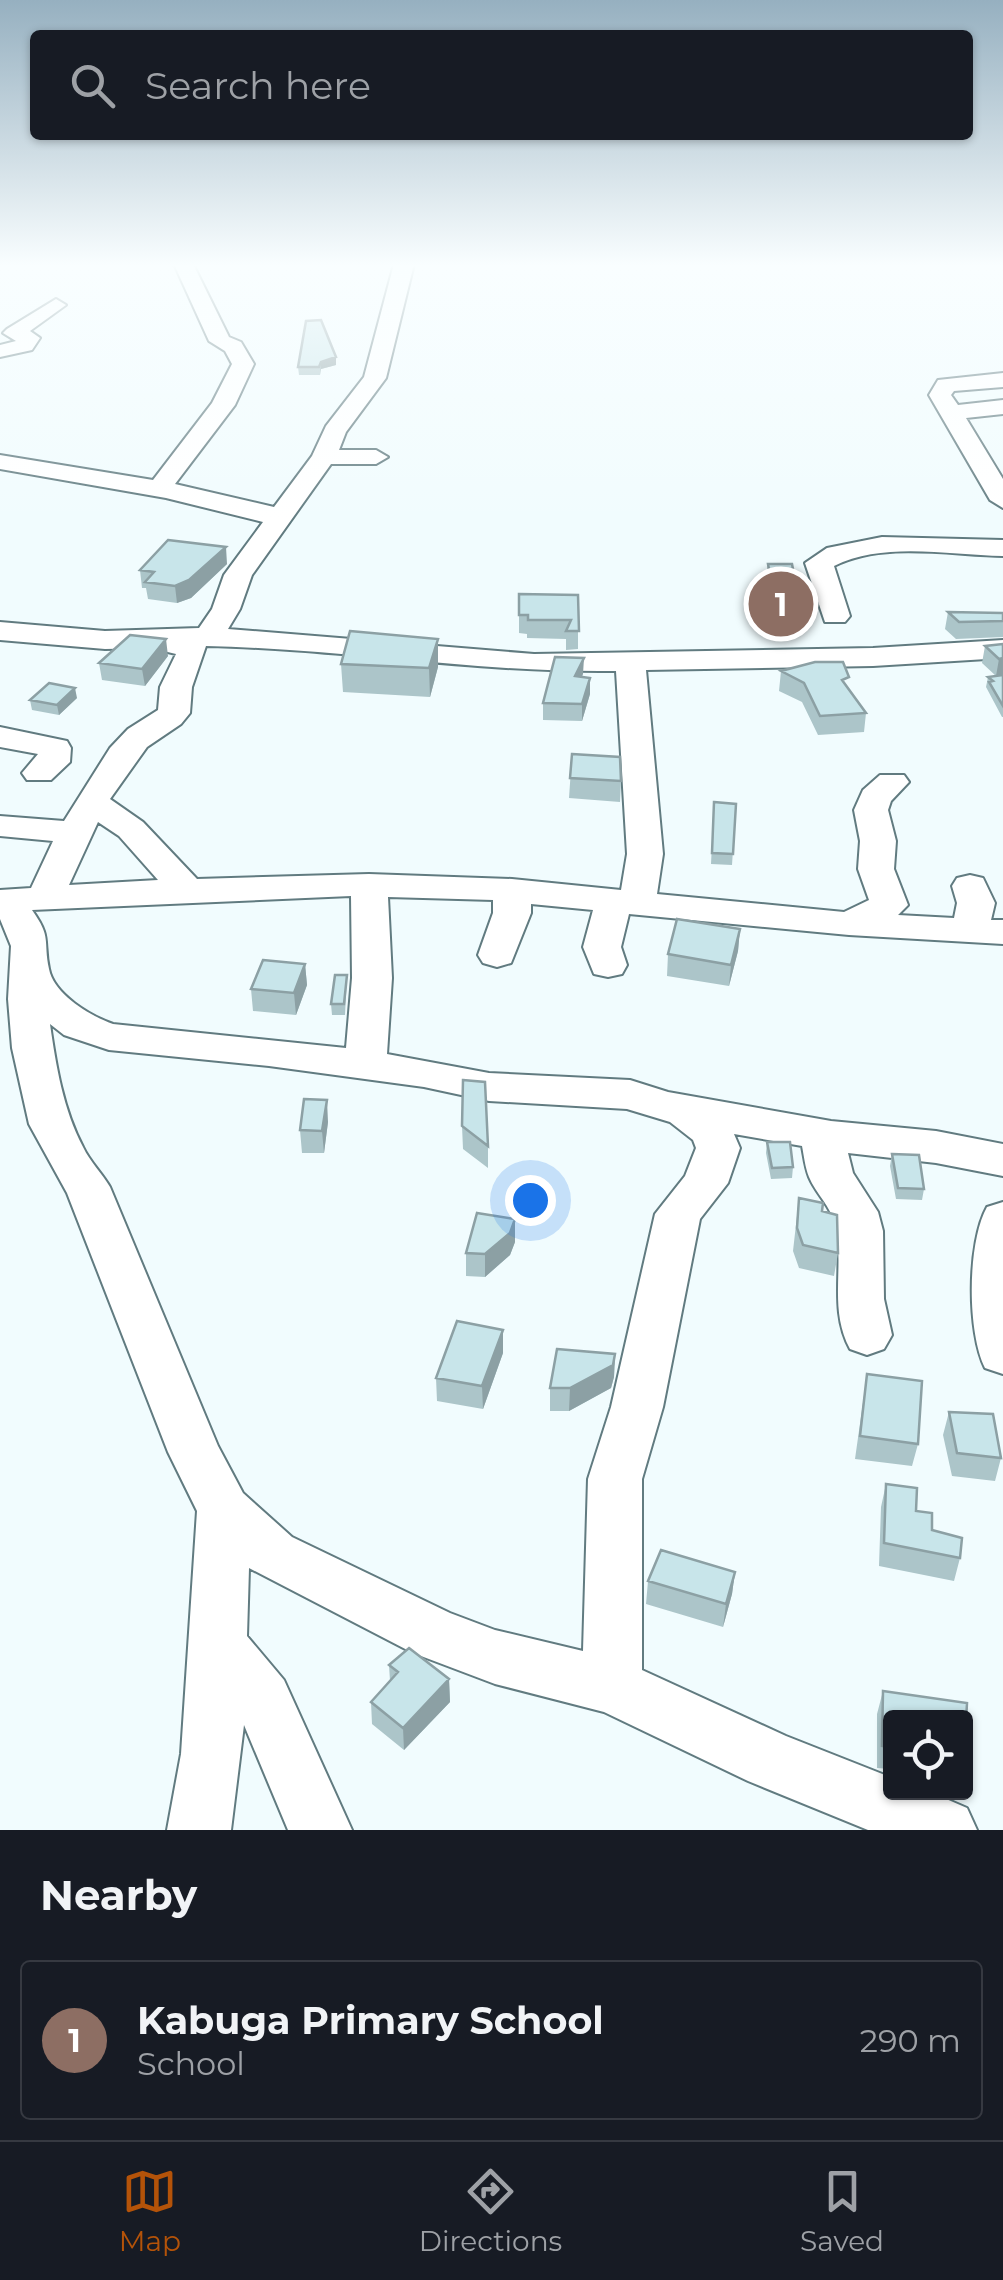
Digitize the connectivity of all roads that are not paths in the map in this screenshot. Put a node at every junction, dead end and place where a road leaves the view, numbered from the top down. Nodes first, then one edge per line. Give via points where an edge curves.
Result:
1 (234, 349) edge
2 (382, 349) edge
3 (1003, 380) edge
4 (1003, 407) edge
5 (949, 413) junction
6 (324, 457) junction
7 (376, 457) dead end
8 (0, 462) edge
9 (159, 489) junction
10 (1003, 500) edge
11 (278, 520) junction
12 (1003, 548) edge
13 (835, 616) dead end
14 (0, 632) edge
15 (208, 637) junction
16 (148, 640) junction
17 (1003, 649) edge
18 (630, 660) junction
19 (3, 739) edge
20 (39, 773) dead end
21 (892, 782) dead end
22 (83, 818) junction
23 (0, 826) edge
24 (369, 885) junction
25 (970, 886) dead end
26 (512, 890) junction
27 (188, 891) junction
28 (16, 900) edge
29 (626, 900) junction
30 (849, 924) junction
31 (987, 932) edge
32 (497, 955) dead end
33 (608, 965) dead end
34 (30, 974) junction
35 (365, 1065) junction
36 (682, 1109) junction
37 (821, 1133) junction
38 (1000, 1163) edge
39 (1003, 1219) edge
40 (868, 1334) dead end
41 (1003, 1354) edge
42 (224, 1510) junction
43 (217, 1645) junction
44 (612, 1686) junction
45 (199, 1830) edge
46 (320, 1830) edge
47 (945, 1830) edge

1 - 9 street via 243,364 223,404
2 - 6 street via 375,378 334,430
3 - 5 street via 946,385 940,395
4 - 5 street
5 - 10 street
6 - 7 street
6 - 11 street
8 - 9 street
9 - 11 street
11 - 15 street via 238,574
12 - 13 street via 875,546 833,553 819,563
14 - 16 street
15 - 16 street
15 - 18 street via 534,663
16 - 22 street via 192,647 174,713 136,739
17 - 18 street
18 - 29 street via 645,854
19 - 20 street via 54,748 53,762
21 - 30 street via 870,810 876,869 889,905
22 - 23 street
22 - 27 street via 131,828
22 - 28 street
24 - 26 street
24 - 27 street
24 - 35 street via 372,978
25 - 31 street
26 - 29 street
26 - 32 street via 512,913
27 - 28 street
28 - 34 street via 32,944
29 - 30 street
29 - 33 street via 602,947
30 - 31 street
34 - 35 street via 78,1026 109,1037
34 - 42 street via 43,1110 69,1168 86,1187
35 - 36 street via 489,1087 630,1095
36 - 37 street
36 - 44 street via 712,1132 718,1148 705,1182 678,1214 615,1479
37 - 38 street via 936,1147
37 - 40 street via 831,1176 860,1231 860,1298
39 - 41 street via 995,1272
42 - 43 street
42 - 44 street via 272,1554 417,1626 494,1657
43 - 45 street via 212,1754
43 - 46 street via 263,1700
44 - 47 street via 770,1760

